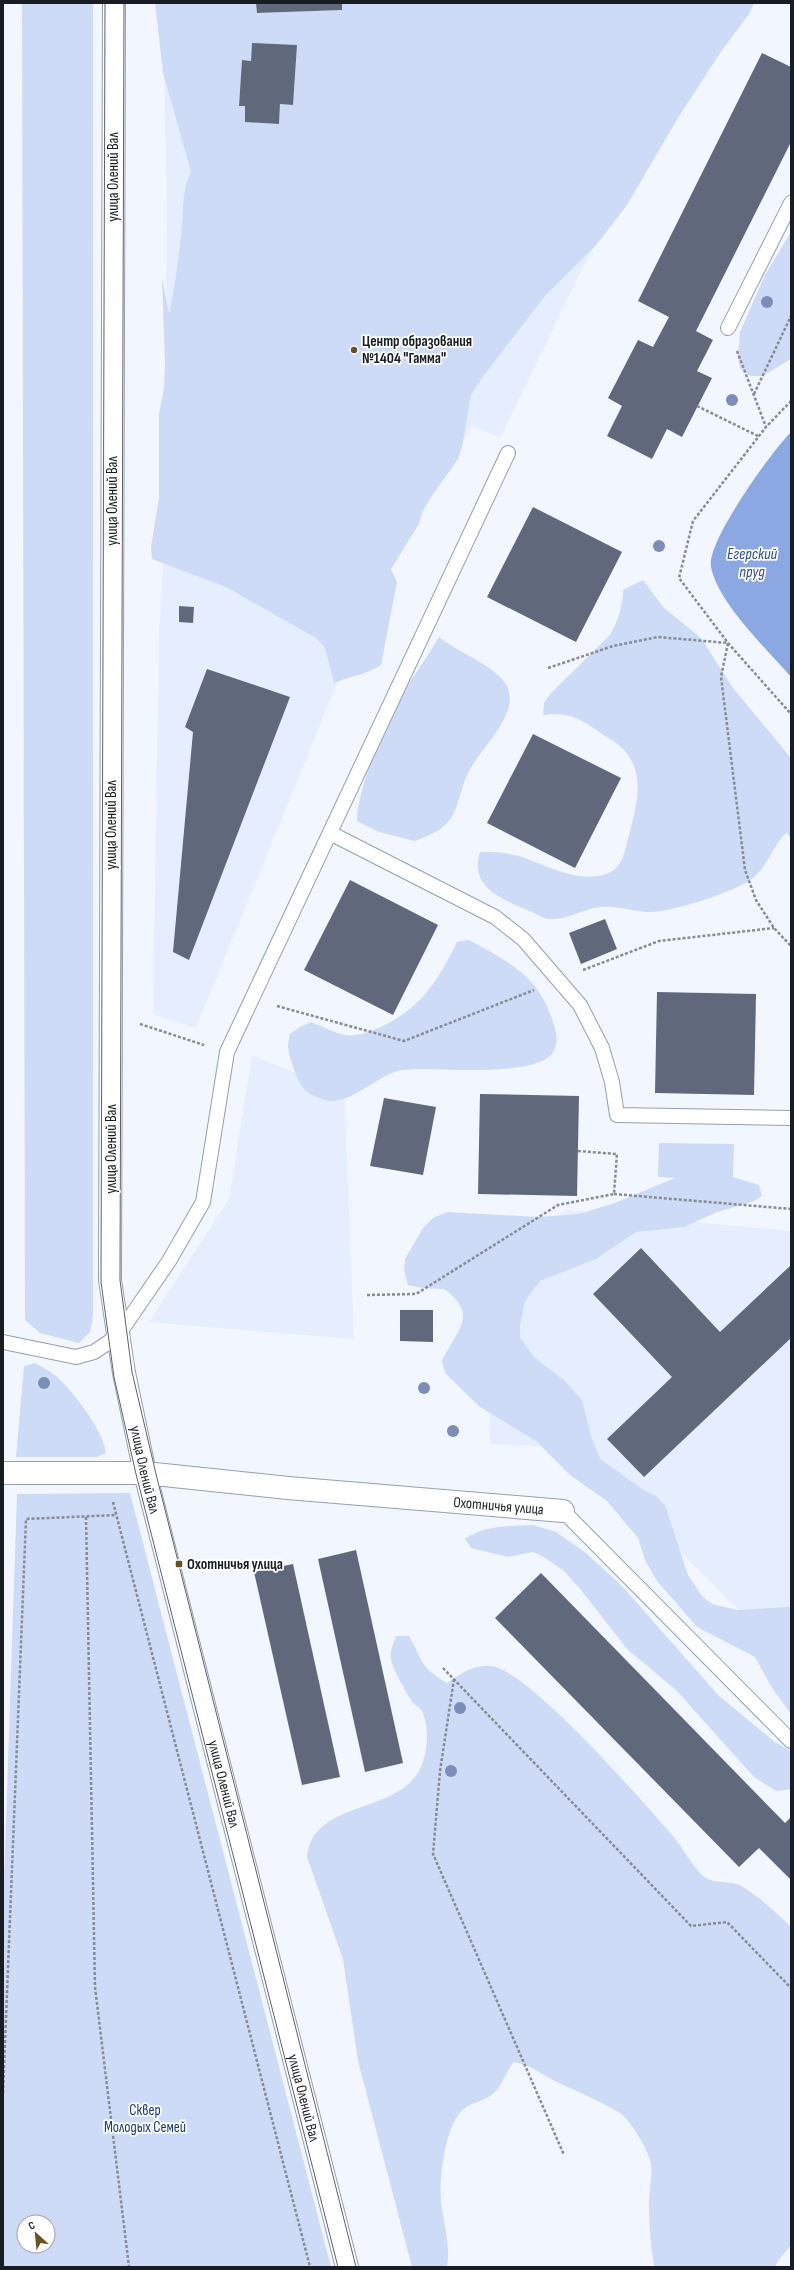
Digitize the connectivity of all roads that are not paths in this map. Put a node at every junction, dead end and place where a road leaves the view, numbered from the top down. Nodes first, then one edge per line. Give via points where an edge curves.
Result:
1 (114, 3) edge
2 (791, 204) edge
3 (728, 328) road end
4 (508, 453) dead end
5 (330, 833) junction
6 (791, 1118) edge
7 (118, 1333) junction
8 (3, 1342) edge
9 (145, 1473) junction
10 (3, 1474) edge
11 (563, 1511) joint
12 (791, 1741) edge
13 (347, 2267) edge

1 - 7 street, улица Олений Вал via 110,1280
2 - 3 lane
4 - 5 lane
5 - 6 lane via 495,917 523,939 560,979 580,1006 602,1048 612,1082 617,1115
5 - 7 lane via 227,1052 203,1202 169,1261
7 - 8 lane via 94,1352 76,1357
7 - 9 street, улица Олений Вал
9 - 10 street, Охотничья улица
9 - 11 street, Охотничья улица
9 - 13 street, улица Олений Вал
11 - 12 lane

